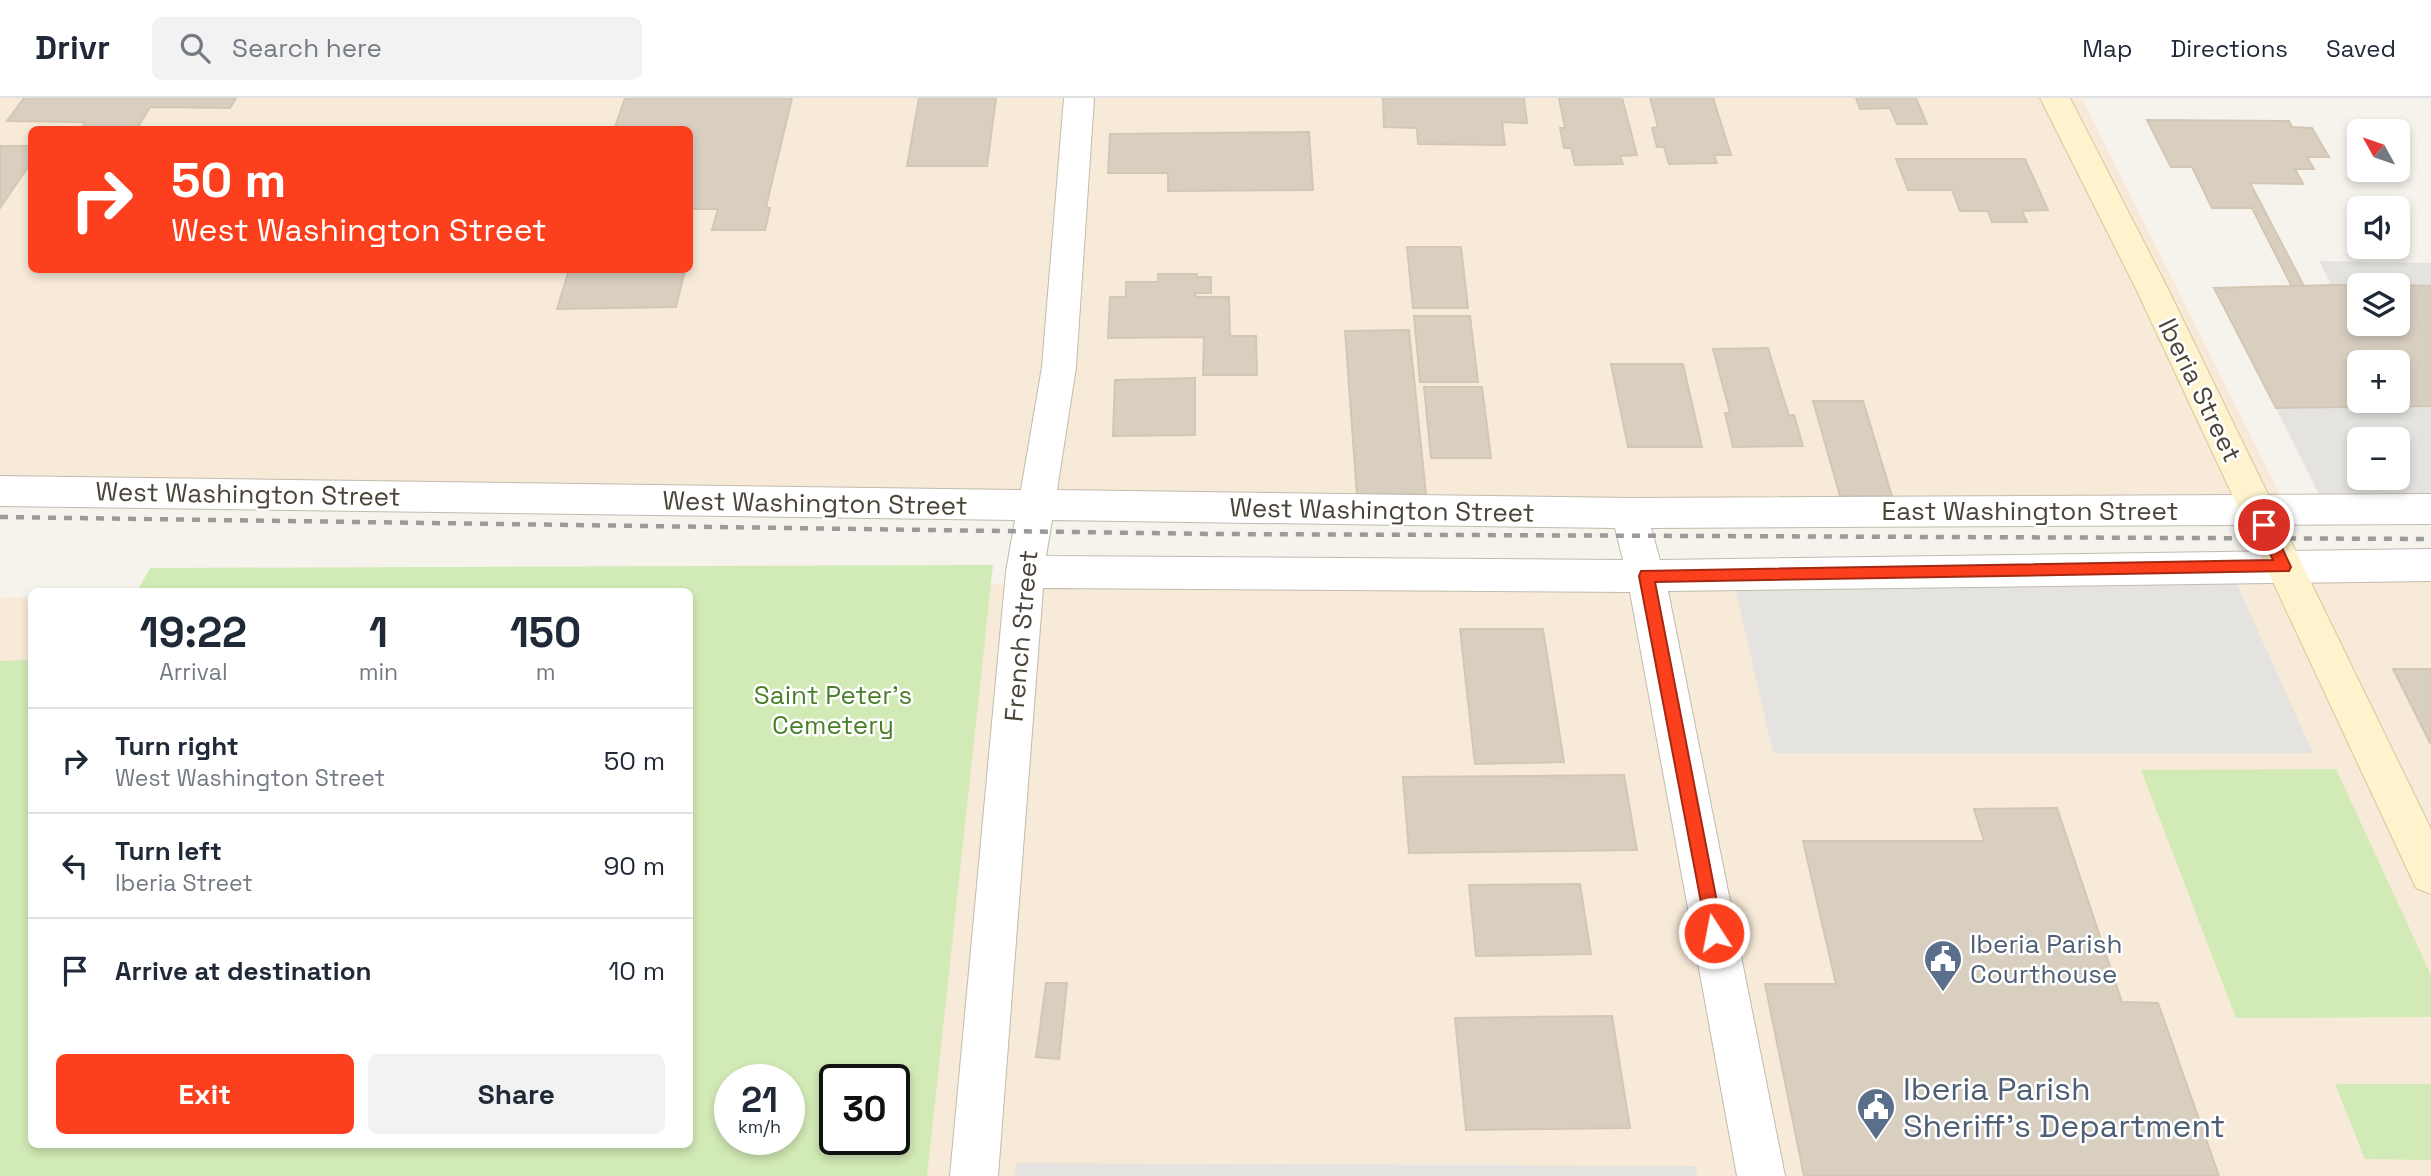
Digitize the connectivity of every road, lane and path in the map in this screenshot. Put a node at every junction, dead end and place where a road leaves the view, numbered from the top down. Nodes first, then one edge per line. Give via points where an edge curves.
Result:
1 (1079, 98) edge
2 (2055, 98) edge
3 (0, 491) edge
4 (1036, 506) junction
5 (2431, 509) edge
6 (2258, 510) junction
7 (1629, 513) junction
8 (2431, 565) edge
9 (2284, 567) junction
10 (1025, 572) junction
11 (1646, 576) junction
12 (2431, 874) edge
13 (974, 1176) edge
14 (1760, 1176) edge

1 - 4 street, French Street via 1059,367
2 - 6 street, Iberia Street
3 - 4 street, West Washington Street
4 - 7 street, West Washington Street
4 - 10 street, French Street
5 - 6 street, East Washington Street
6 - 7 street, East Washington Street
6 - 9 street, Iberia Street
7 - 11 street
8 - 9 street
9 - 11 street
9 - 12 street, Iberia Street
10 - 11 street
10 - 13 street, French Street
11 - 14 street

